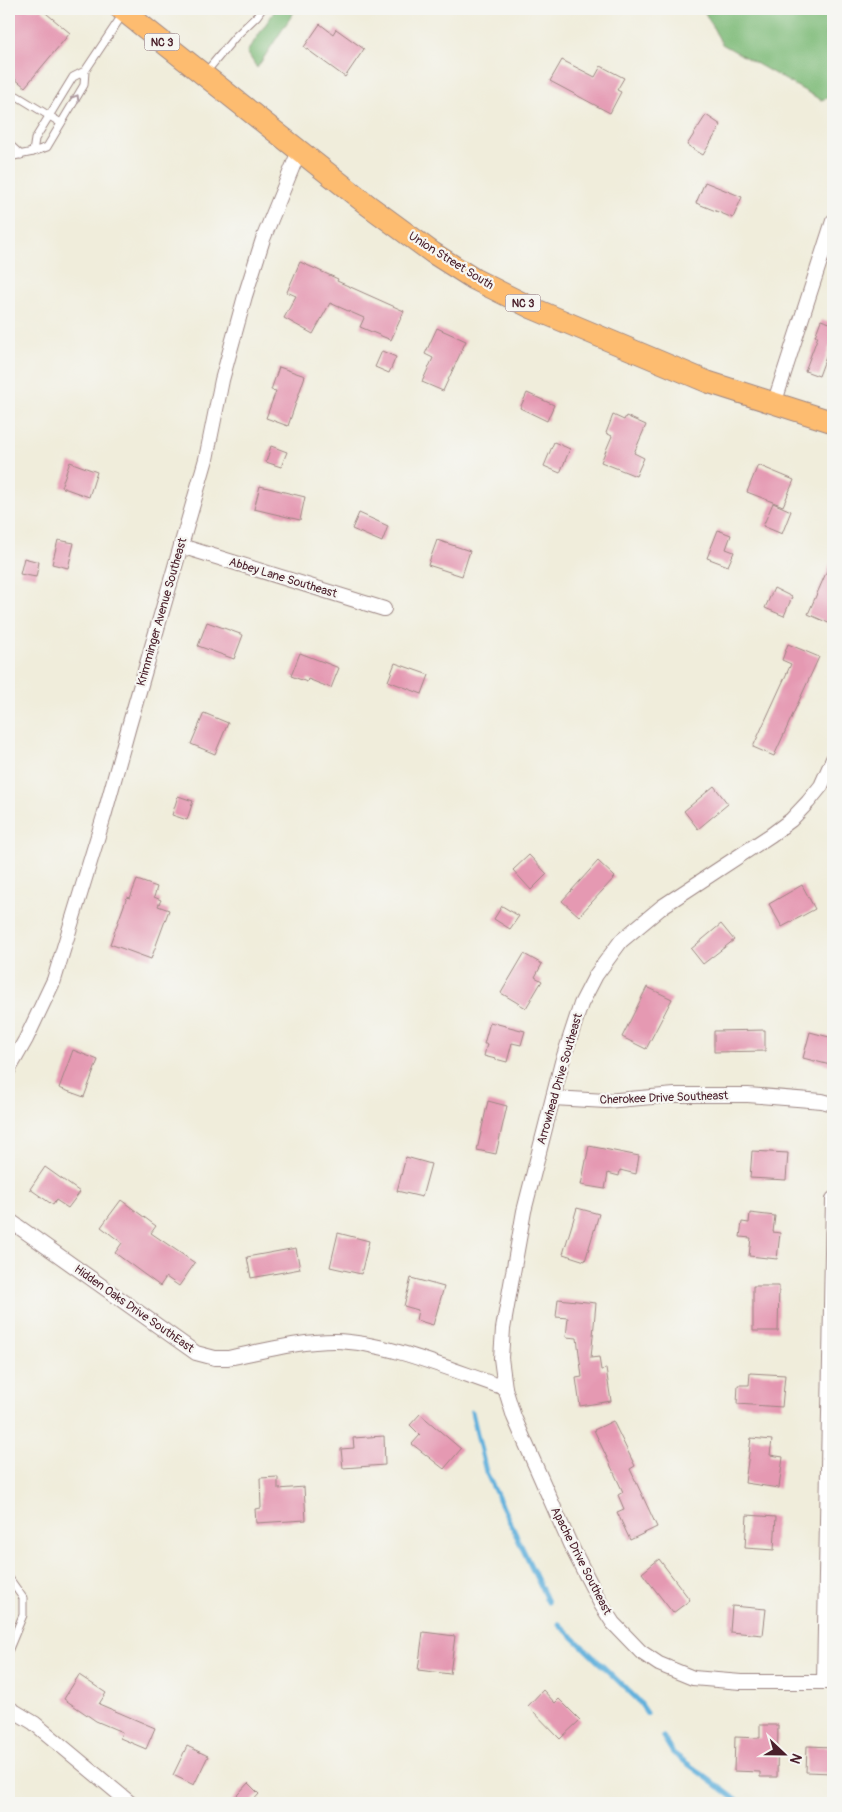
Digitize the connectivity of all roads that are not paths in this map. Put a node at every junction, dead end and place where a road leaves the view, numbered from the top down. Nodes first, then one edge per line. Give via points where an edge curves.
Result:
1 (262, 9) edge
2 (123, 10) edge
3 (85, 71) junction
4 (203, 74) junction
5 (17, 96) dead end
6 (50, 116) junction
7 (61, 123) junction
8 (9, 144) edge
9 (299, 151) junction
10 (33, 152) junction
11 (22, 155) junction
12 (9, 157) edge
13 (833, 221) edge
14 (774, 404) junction
15 (833, 422) edge
16 (181, 546) junction
17 (384, 609) dead end
18 (833, 759) edge
19 (9, 1068) edge
20 (553, 1098) junction
21 (833, 1104) edge
22 (833, 1199) edge
23 (9, 1220) edge
24 (504, 1388) junction
25 (9, 1578) edge
26 (9, 1649) edge
27 (829, 1682) edge
28 (9, 1708) edge
29 (130, 1803) edge

1 - 4 lane
2 - 3 lane
2 - 4 main road, Union Street South / NC 3
3 - 6 lane via 73,77
7 -> 3 lane via 84,85
4 - 9 main road, Union Street South / NC 3
5 - 6 lane
6 - 7 lane
6 - 10 lane via 35,139
7 - 10 lane via 47,146
8 - 11 lane
9 - 14 main road, Union Street South / NC 3 via 385,218 474,279 532,308 708,382
9 - 16 street, Krimminger Avenue Southeast via 263,239 222,380 206,459
10 - 11 lane
11 - 12 lane
13 - 14 street
14 - 15 main road, Union Street South / NC 3
16 - 17 street, Abbey Lane Southeast
16 - 19 street, Krimminger Avenue Southeast via 54,980
18 - 20 street, Arrowhead Drive Southeast via 821,786 791,820 663,906 621,941 596,975 581,1004
20 - 21 street, Cherokee Drive Southeast via 606,1101 675,1095 748,1096
20 - 24 street, Arrowhead Drive Southeast via 524,1211 503,1329
22 - 27 street
23 - 24 street, Hidden Oaks Drive SouthEast via 196,1353 228,1358 311,1342 361,1343
24 - 27 street, Apache Drive Southeast via 522,1436 595,1594 613,1623 641,1652 659,1664 692,1678 741,1682
25 - 26 lane via 23,1598 23,1615
28 - 29 street via 34,1723

